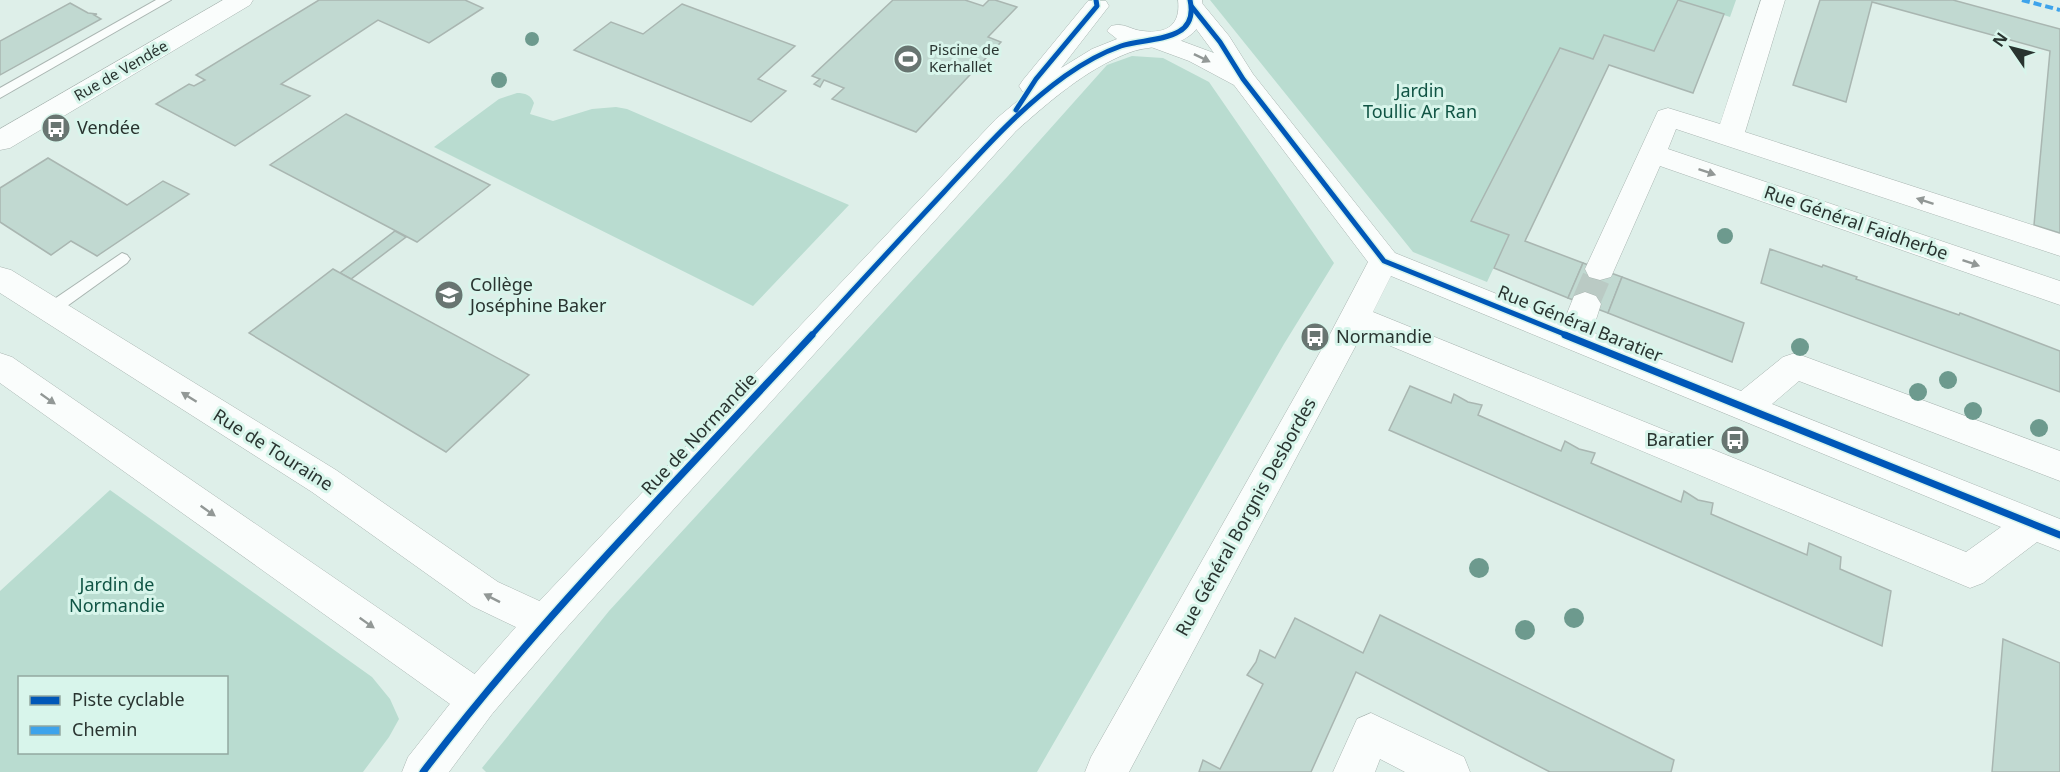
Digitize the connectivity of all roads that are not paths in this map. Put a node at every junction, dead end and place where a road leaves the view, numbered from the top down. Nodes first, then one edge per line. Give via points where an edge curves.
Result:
1 (165, 0) edge
2 (241, 0) edge
3 (1773, 0) edge
4 (1096, 3) edge
5 (1191, 3) edge
6 (1150, 40) junction
7 (1243, 80) junction
8 (0, 94) edge
9 (1006, 124) junction
10 (1730, 137) junction
11 (0, 141) edge
12 (1651, 153) junction
13 (2060, 245) edge
14 (122, 259) dead end
15 (1384, 261) junction
16 (1600, 269) tunnel mouth
17 (0, 278) edge
18 (2060, 293) edge
19 (1585, 304) tunnel mouth
20 (50, 310) junction
21 (1354, 317) junction
22 (1574, 338) junction
23 (0, 366) edge
24 (1746, 406) junction
25 (2060, 466) edge
26 (2047, 529) edge
27 (544, 623) junction
28 (478, 700) junction
29 (423, 772) edge
30 (1106, 772) edge
31 (1354, 772) edge
32 (1449, 772) edge

1 - 8 lane
2 - 11 street, Rue de Vendée
3 - 10 street
4 - 6 street via 1104,18 1125,36
4 - 9 street, Rue de Normandie
5 - 6 street, Rue de Normandie via 1188,22 1176,34
5 - 7 street
6 -> 7 street via 1198,55
6 - 9 street, Rue de Normandie via 1103,53 1075,68
7 - 15 street
9 - 27 street, Rue de Normandie
10 - 12 street via 1668,117
13 -> 10 street
12 - 16 street
12 -> 18 street, Rue Général Faidherbe
14 - 20 lane
15 - 21 street, Rue Général Borgnis Desbordes
15 - 22 street, Rue Général Baratier
17 - 20 street, Rue de Touraine
19 - 22 street
27 -> 20 street, Rue de Touraine via 484,594 324,481
21 - 26 street via 1970,571
21 - 30 street, Rue Général Borgnis Desbordes
22 - 24 street, Rue Général Baratier
23 -> 28 street
24 - 25 street via 1795,366
24 - 26 street, Rue Général Baratier
27 - 28 street, Rue de Normandie
28 - 29 street, Rue de Normandie
31 - 32 street via 1371,733

